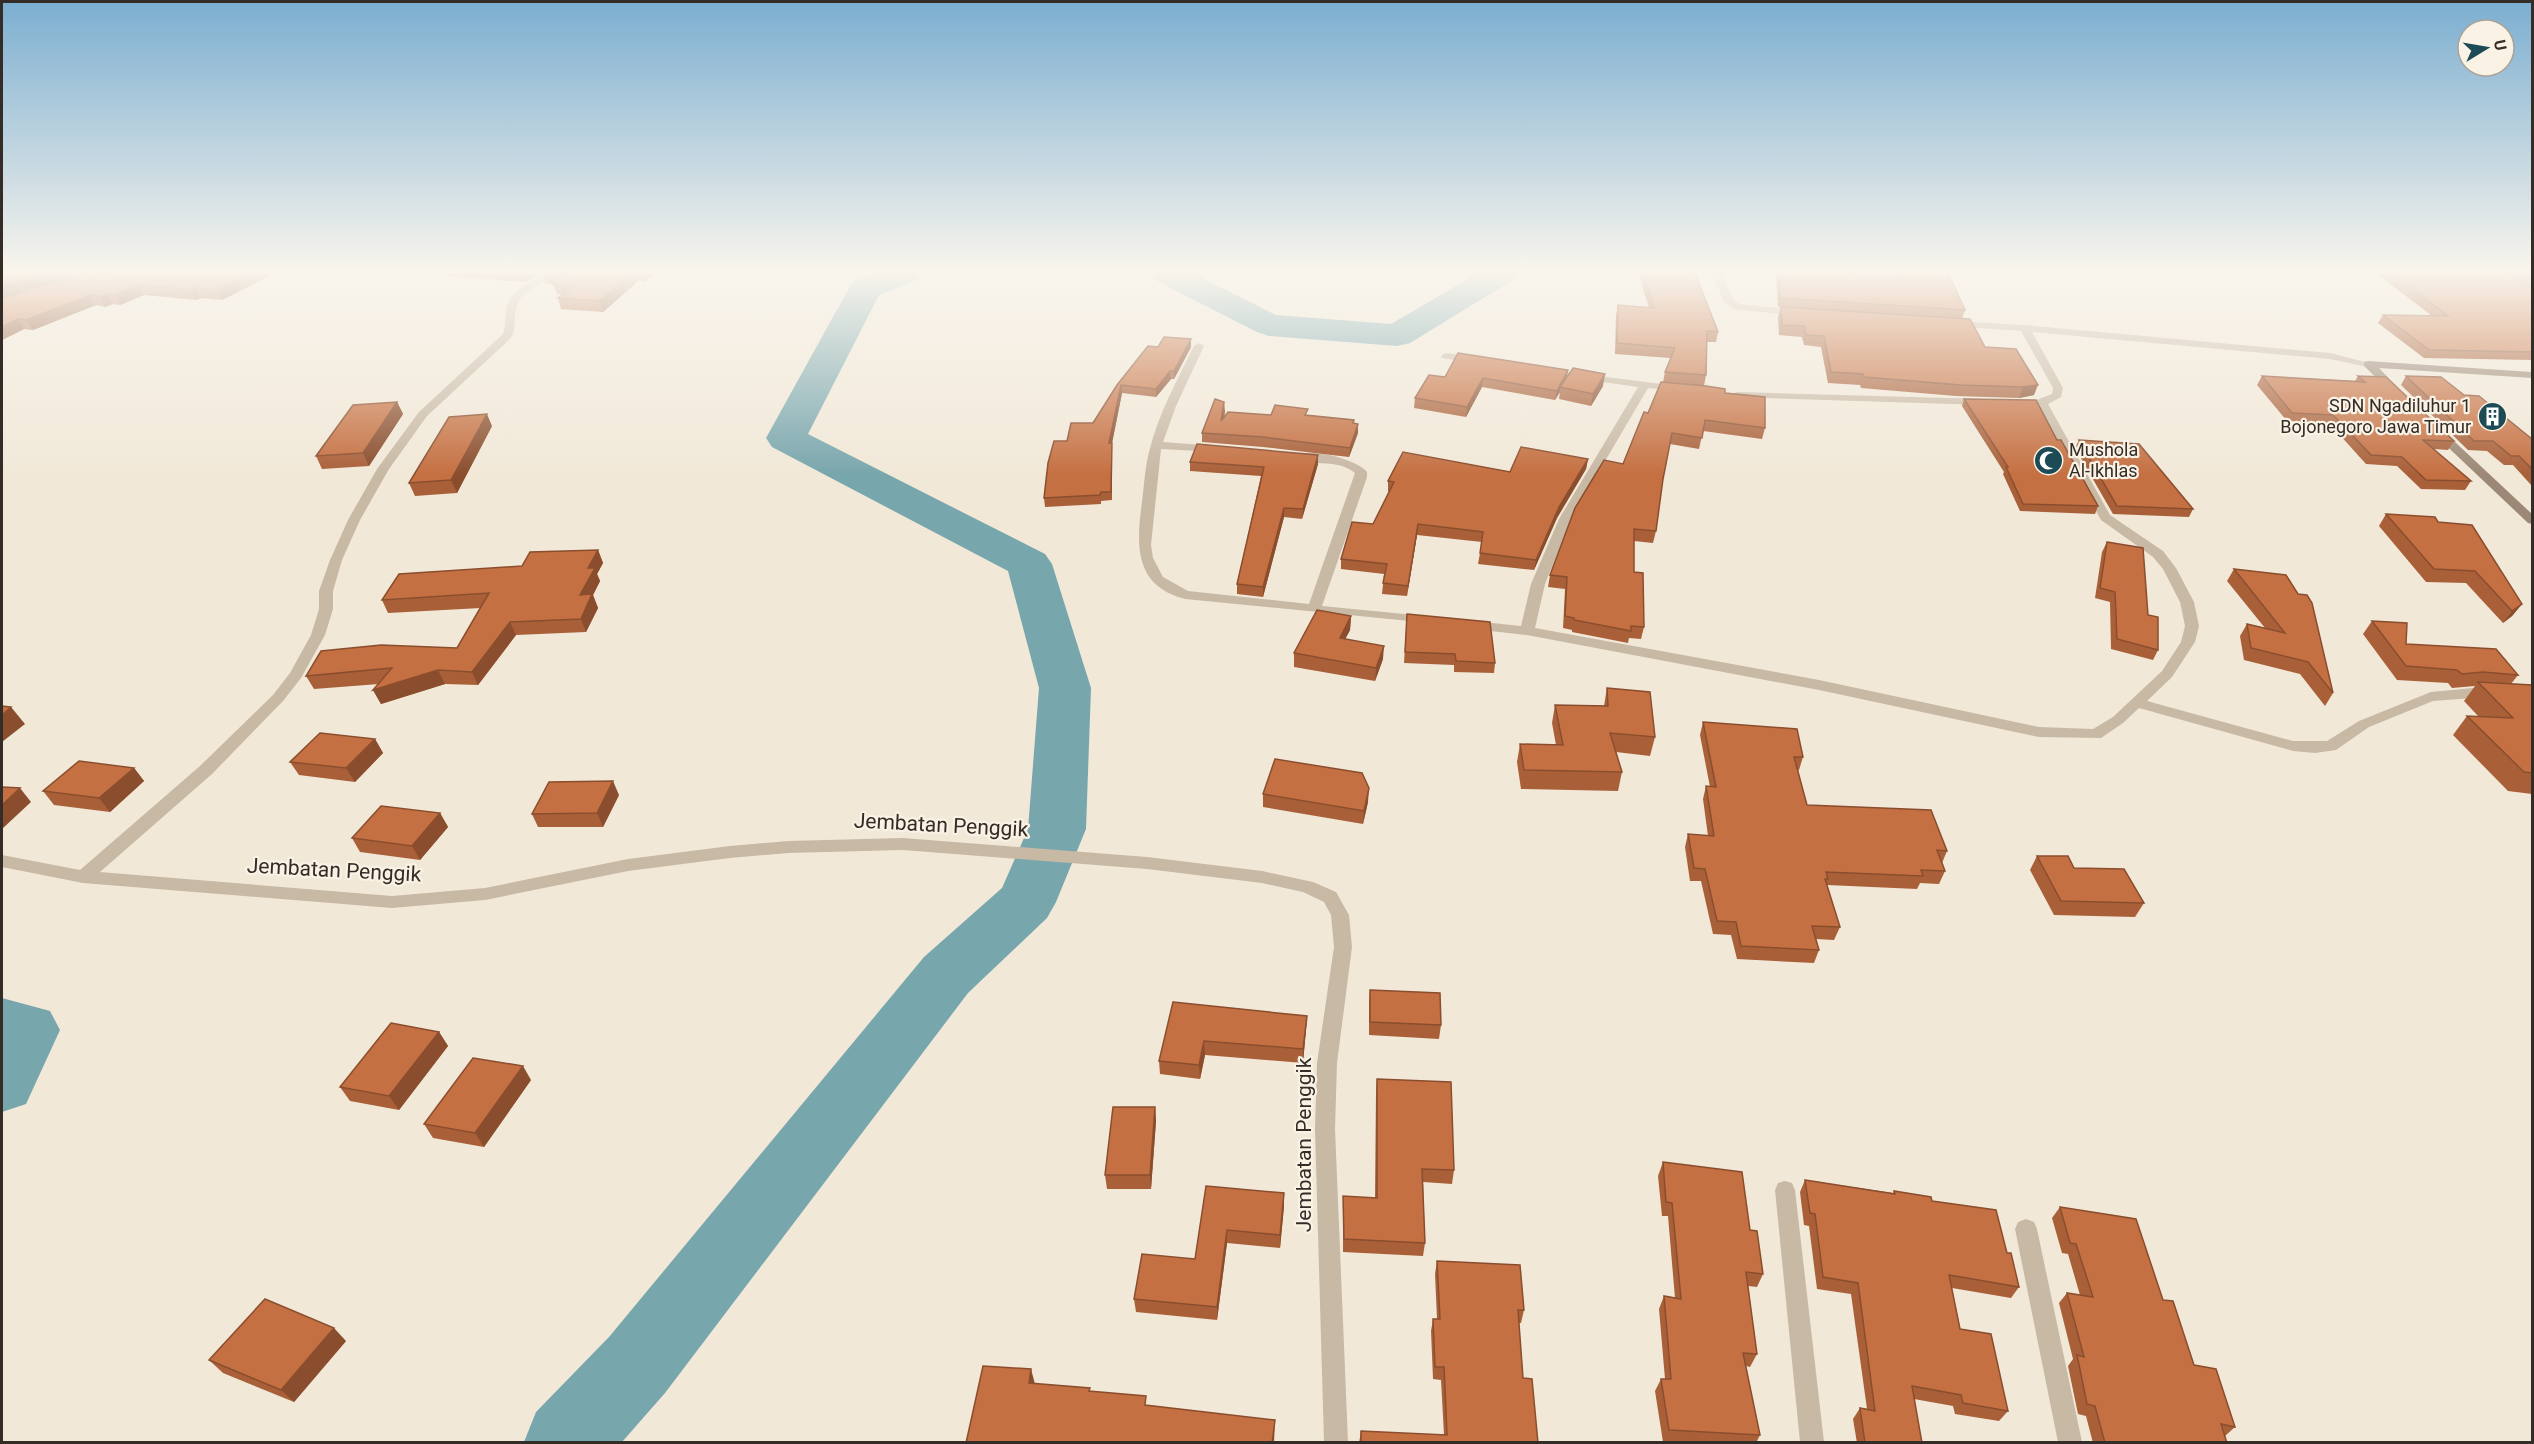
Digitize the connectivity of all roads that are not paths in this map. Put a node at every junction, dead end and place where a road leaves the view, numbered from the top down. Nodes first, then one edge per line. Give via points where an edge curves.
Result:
1 (502, 340) edge
2 (2032, 340) edge
3 (2160, 340) edge
4 (1199, 346) dead end
5 (1446, 356) dead end
6 (1493, 363) edge
7 (2368, 364) junction
8 (1539, 370) edge
9 (2532, 375) edge
10 (1644, 386) junction
11 (1688, 390) edge
12 (1721, 393) edge
13 (2401, 396) edge
14 (1996, 402) edge
15 (2042, 402) junction
16 (2019, 403) edge
17 (2426, 421) edge
18 (1156, 445) junction
19 (1224, 449) edge
20 (1286, 455) edge
21 (2532, 520) edge
22 (1314, 609) junction
23 (1527, 631) junction
24 (2532, 698) edge
25 (2138, 703) junction
26 (2, 861) edge
27 (83, 876) junction
28 (1785, 1190) dead end
29 (2026, 1229) dead end
30 (1336, 1443) edge
31 (1812, 1443) edge
32 (2070, 1443) edge

1 - 27 street via 423,414 383,468 336,560 318,635 278,698 206,770
2 - 15 street via 2058,388 2058,395
3 - 7 street via 2330,356
4 - 18 street
5 - 6 street
7 - 9 street
7 - 13 street
8 - 10 street
10 - 11 street
10 - 23 street via 1565,519 1538,584
12 - 14 street
15 - 16 street
15 - 25 street via 2105,517 2158,554 2187,602 2192,626 2188,642 2167,675
17 - 21 street
18 - 19 street
18 - 22 street via 1143,540 1146,562 1157,579 1185,595
20 - 22 street via 1344,462 1361,472
22 - 23 street
23 - 25 street via 2039,732 2096,734
24 - 25 street via 2473,693 2431,697 2364,724 2331,746 2315,748 2293,746
26 - 27 street, Jembatan Penggik
27 - 30 street, Jembatan Penggik via 392,902 485,894 628,865 788,847 903,844 1100,859 1262,877 1307,886 1330,897 1340,915 1343,947 1327,1063 1325,1129
28 - 31 street
29 - 32 street

